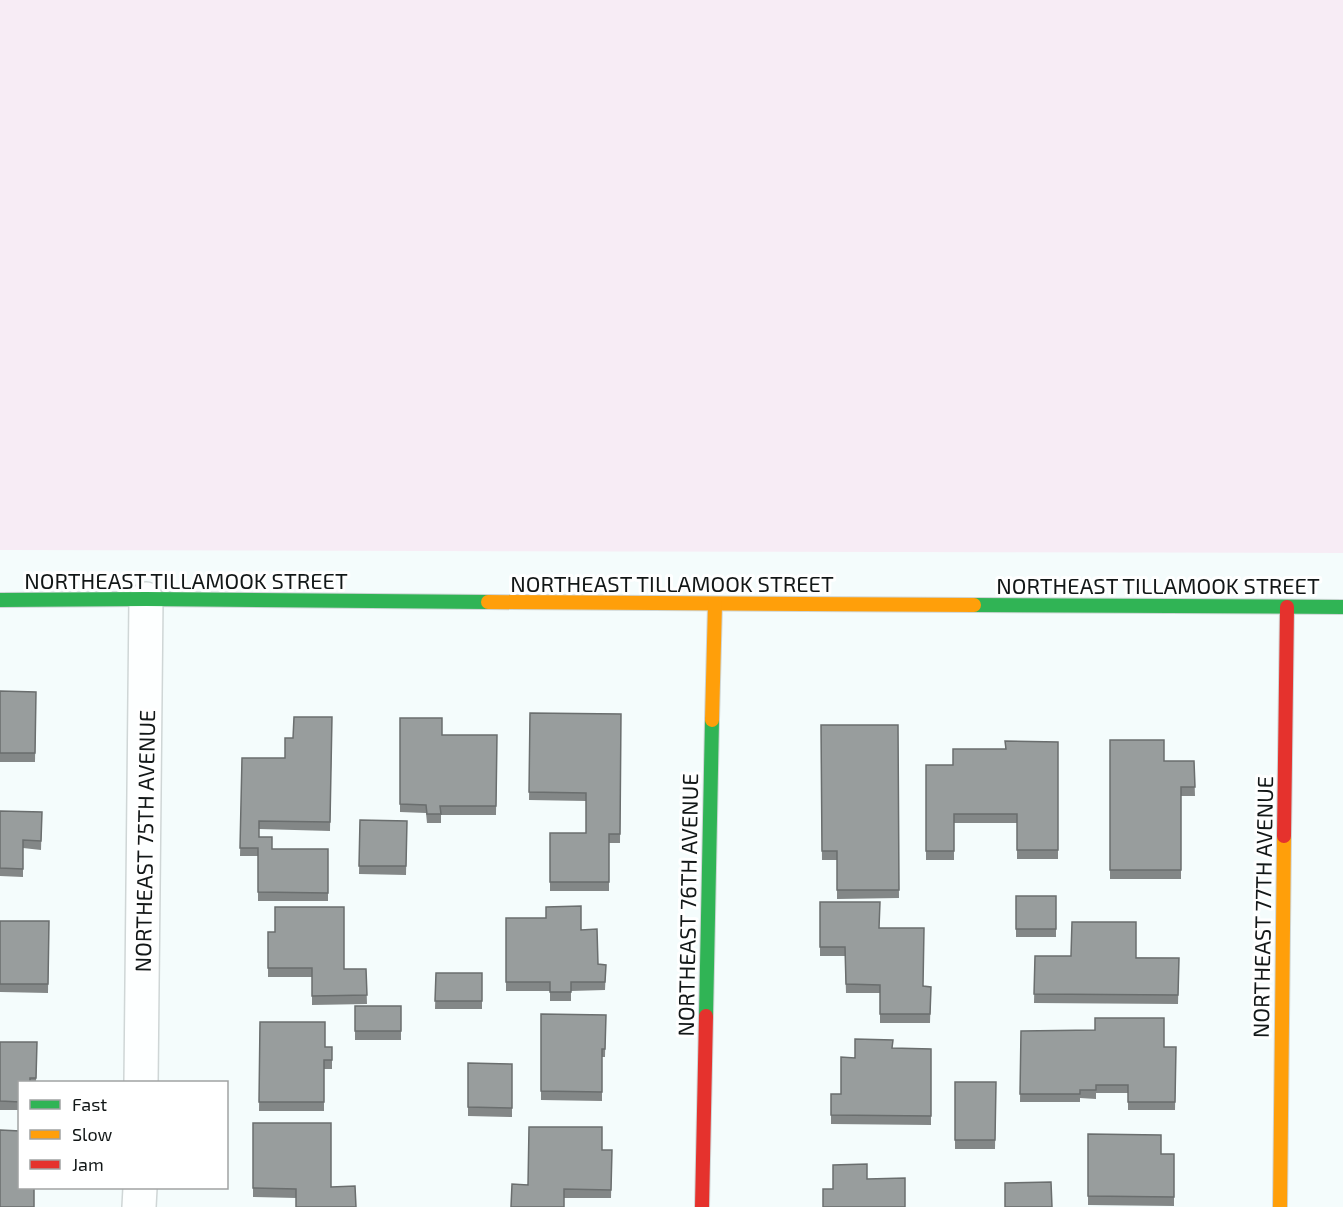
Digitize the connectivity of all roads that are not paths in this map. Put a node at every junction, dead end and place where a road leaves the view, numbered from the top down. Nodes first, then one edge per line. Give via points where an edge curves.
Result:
1 (0, 600) edge
2 (146, 600) junction
3 (715, 604) junction
4 (1287, 607) junction
5 (1343, 607) edge
6 (141, 1081) edge
7 (140, 1189) edge
8 (140, 1207) edge
9 (702, 1207) edge
10 (1280, 1207) edge

1 - 2 street, NORTHEAST TILLAMOOK STREET
2 - 3 street, NORTHEAST TILLAMOOK STREET
2 - 6 street, NORTHEAST 75TH AVENUE
3 - 4 street, NORTHEAST TILLAMOOK STREET
3 - 9 street, NORTHEAST 76TH AVENUE
4 - 5 street, NORTHEAST TILLAMOOK STREET
4 - 10 street, NORTHEAST 77TH AVENUE
7 - 8 street

